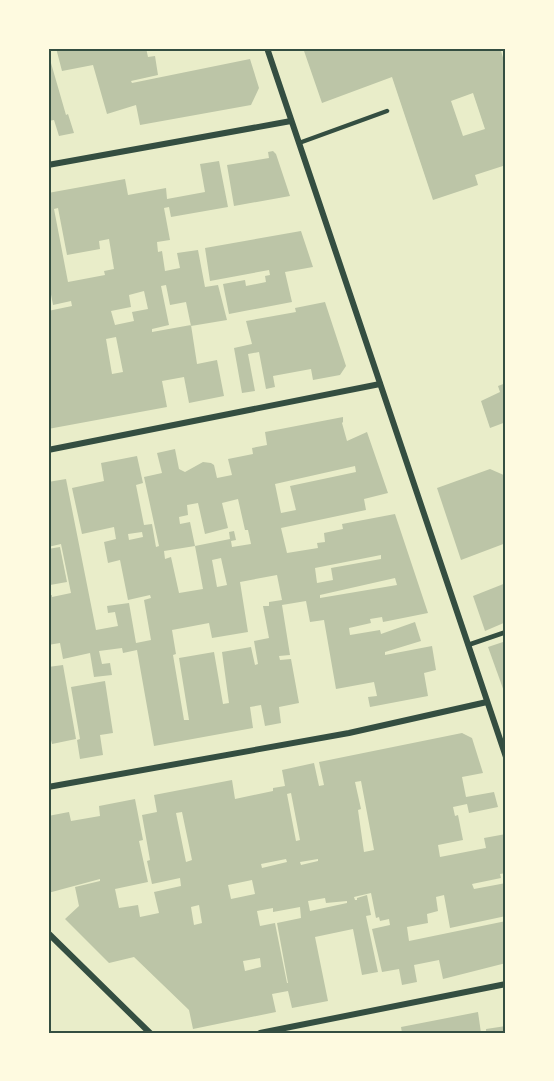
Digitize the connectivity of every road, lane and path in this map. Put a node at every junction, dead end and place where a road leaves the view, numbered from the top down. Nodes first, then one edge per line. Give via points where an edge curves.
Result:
1 (267, 48) edge
2 (387, 111) dead end
3 (291, 121) junction
4 (299, 142) junction
5 (48, 165) edge
6 (380, 384) junction
7 (48, 450) edge
8 (506, 632) edge
9 (468, 645) junction
10 (487, 702) junction
11 (506, 757) edge
12 (48, 787) edge
13 (48, 933) edge
14 (506, 984) edge
15 (150, 1033) edge
16 (260, 1033) edge

1 - 3 street
2 - 4 lane
3 - 4 street
3 - 5 street
4 - 6 street
6 - 7 street
6 - 9 street
8 - 9 lane
9 - 10 street
10 - 11 street
10 - 12 street via 349,733
13 - 15 street
14 - 16 street

